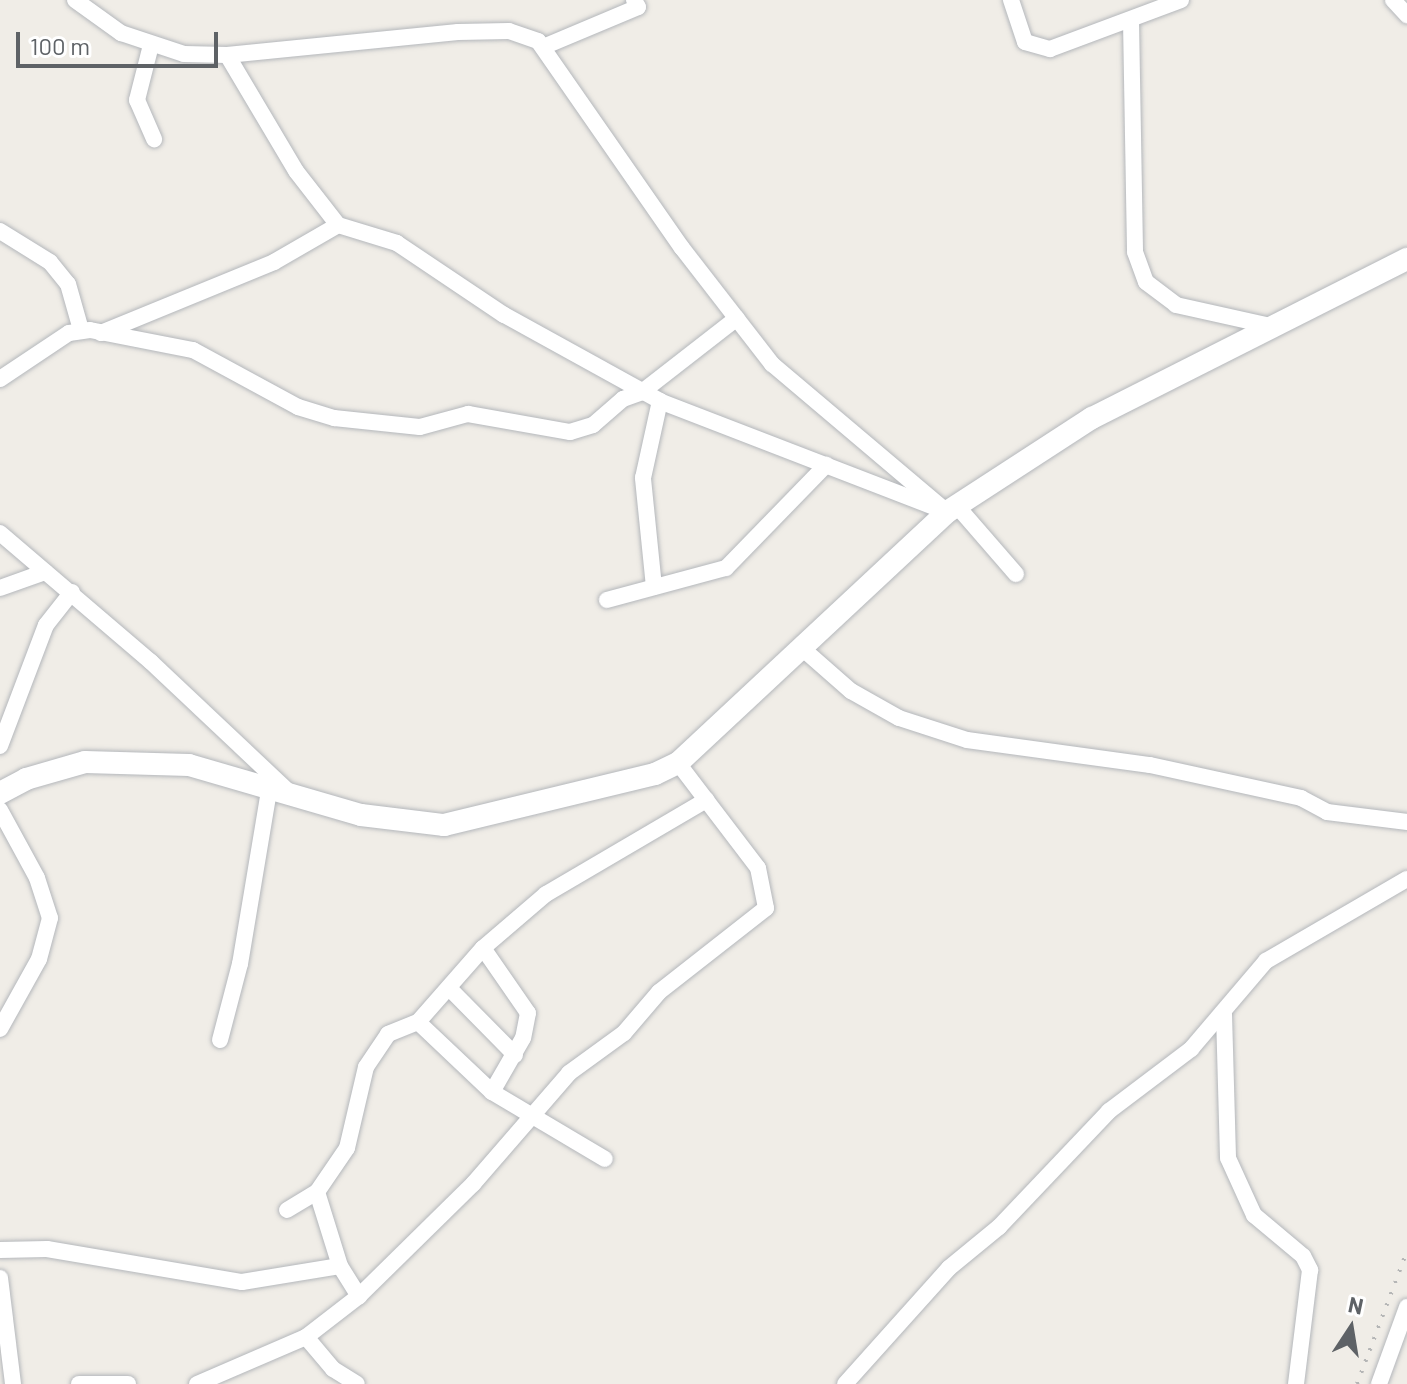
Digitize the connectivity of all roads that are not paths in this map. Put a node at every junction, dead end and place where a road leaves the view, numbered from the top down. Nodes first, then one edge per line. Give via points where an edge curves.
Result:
1 (75, 0) edge
2 (634, 0) edge
3 (1181, 0) edge
4 (1393, 0) edge
5 (1013, 3) edge
6 (1407, 15) edge
7 (1131, 21) junction
8 (151, 45) junction
9 (543, 47) junction
10 (227, 55) junction
11 (154, 139) dead end
12 (338, 225) junction
13 (0, 231) edge
14 (1407, 259) edge
15 (737, 318) junction
16 (1271, 326) junction
17 (81, 330) junction
18 (101, 333) junction
19 (0, 379) edge
20 (642, 392) junction
21 (660, 401) junction
22 (826, 465) junction
23 (952, 509) junction
24 (0, 533) edge
25 (45, 572) junction
26 (1016, 574) dead end
27 (654, 587) junction
28 (0, 588) edge
29 (72, 592) junction
30 (607, 600) dead end
31 (803, 649) junction
32 (0, 746) edge
33 (678, 763) junction
34 (278, 788) junction
35 (0, 793) edge
36 (706, 800) junction
37 (0, 810) edge
38 (1407, 822) edge
39 (1407, 879) edge
40 (483, 948) junction
41 (449, 988) junction
42 (1224, 1014) junction
43 (418, 1022) junction
44 (0, 1029) edge
45 (220, 1040) dead end
46 (515, 1055) junction
47 (492, 1092) junction
48 (531, 1116) junction
49 (605, 1159) dead end
50 (317, 1192) junction
51 (287, 1210) dead end
52 (0, 1250) edge
53 (340, 1266) junction
54 (0, 1278) edge
55 (359, 1296) junction
56 (1407, 1307) edge
57 (306, 1337) junction
58 (13, 1384) edge
59 (79, 1384) edge
60 (128, 1384) edge
61 (197, 1384) edge
62 (357, 1384) edge
63 (845, 1384) edge
64 (1296, 1384) edge
65 (1379, 1384) edge

1 - 8 street via 95,18
2 - 9 street via 638,7
3 - 7 street
4 - 6 street
5 - 7 street via 1019,33 1034,48 1050,49
7 - 16 street via 1135,252 1146,282 1176,305
8 - 10 street via 184,54
8 - 11 street via 137,100
9 - 10 street via 524,34 480,31
9 - 15 street
10 - 12 street via 296,171
12 - 18 street via 274,262
12 - 20 street via 397,243 504,315
13 - 17 street via 50,262 68,284
14 - 16 street
15 - 20 street
15 - 23 street via 772,364
16 - 23 street via 1092,418
17 - 18 street
17 - 19 street
18 - 20 street via 193,350 298,407 362,422 420,427 468,414 570,432 593,425 623,399
20 - 21 street
21 - 22 street
21 - 27 street via 643,478
22 - 23 street
22 - 27 street via 726,568
23 - 26 street
23 - 31 street
24 - 25 street
25 - 28 street
25 - 29 street
27 - 30 street
29 - 32 street via 46,625
29 - 34 street
31 - 33 street
31 - 38 street via 863,698 899,718 967,740 1150,765 1301,798 1327,812
33 - 34 street via 655,774 444,825 361,815
33 - 36 street
34 - 35 street via 189,765 116,761 41,775
34 - 45 street
36 - 40 street via 546,894
36 - 48 street via 758,868 766,908 659,992 624,1033 569,1073
37 - 44 street via 37,878 50,918 39,959
39 - 42 street via 1266,961
40 - 41 street
40 - 46 street via 528,1013
41 - 43 street
41 - 46 street
42 - 63 street via 1191,1049 1109,1111 999,1227 949,1268
42 - 64 street via 1228,1158 1254,1215 1303,1256 1310,1270
43 - 47 street
43 - 50 street via 388,1034 366,1067 347,1148
46 - 47 street
47 - 48 street
48 - 49 street
48 - 55 street via 473,1184
50 - 51 street
50 - 53 street
52 - 53 street via 47,1249 242,1282
53 - 55 street
54 - 58 street
55 - 57 street
56 - 65 street
57 - 61 street
57 - 62 street via 333,1369
59 - 60 street

